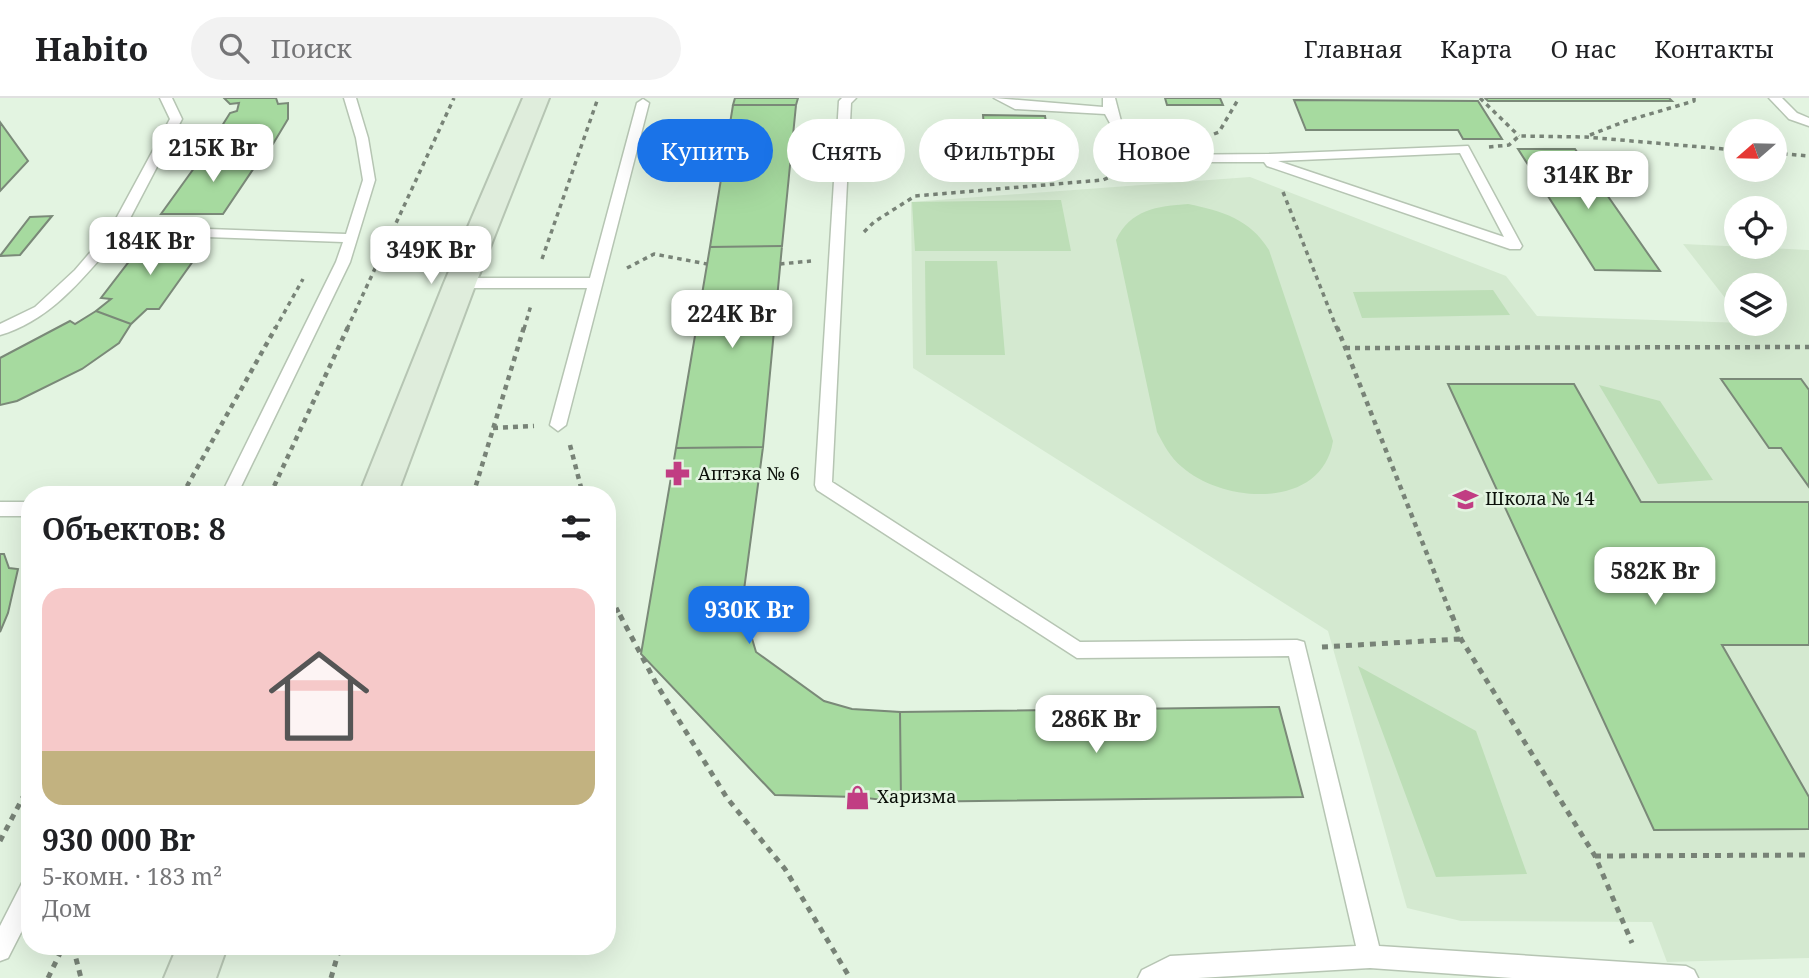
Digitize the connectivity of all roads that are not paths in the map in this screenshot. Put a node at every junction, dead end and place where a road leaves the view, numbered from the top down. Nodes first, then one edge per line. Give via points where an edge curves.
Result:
1 (166, 98) edge
2 (350, 98) edge
3 (536, 98) edge
4 (850, 98) edge
5 (1000, 98) edge
6 (1775, 98) edge
7 (643, 103) dead end
8 (1108, 104) edge
9 (1809, 122) edge
10 (1270, 161) junction
11 (117, 230) junction
12 (351, 238) junction
13 (460, 283) junction
14 (594, 283) junction
15 (0, 330) edge
16 (558, 425) dead end
17 (233, 486) edge
18 (381, 486) edge
19 (0, 509) edge
20 (21, 509) edge
21 (21, 909) edge
22 (0, 950) edge
23 (199, 955) edge
24 (1370, 957) junction
25 (190, 978) edge
26 (1150, 978) edge
27 (1686, 978) edge

1 - 11 lane via 176,119
2 - 12 lane via 369,180
3 - 13 main road
4 - 24 lane via 845,101 822,485 1077,650 1297,648
5 - 8 lane via 1016,105
6 - 9 lane via 1793,116
7 - 14 lane
8 - 10 lane via 1118,131 1151,159
10 - 10 lane via 1464,149 1515,246
11 - 12 lane
11 - 15 lane via 40,310
12 - 17 lane
13 - 14 lane
13 - 18 main road
14 - 16 lane
19 - 20 lane
21 - 22 lane
23 - 25 main road
24 - 26 lane via 1170,968
24 - 27 lane

